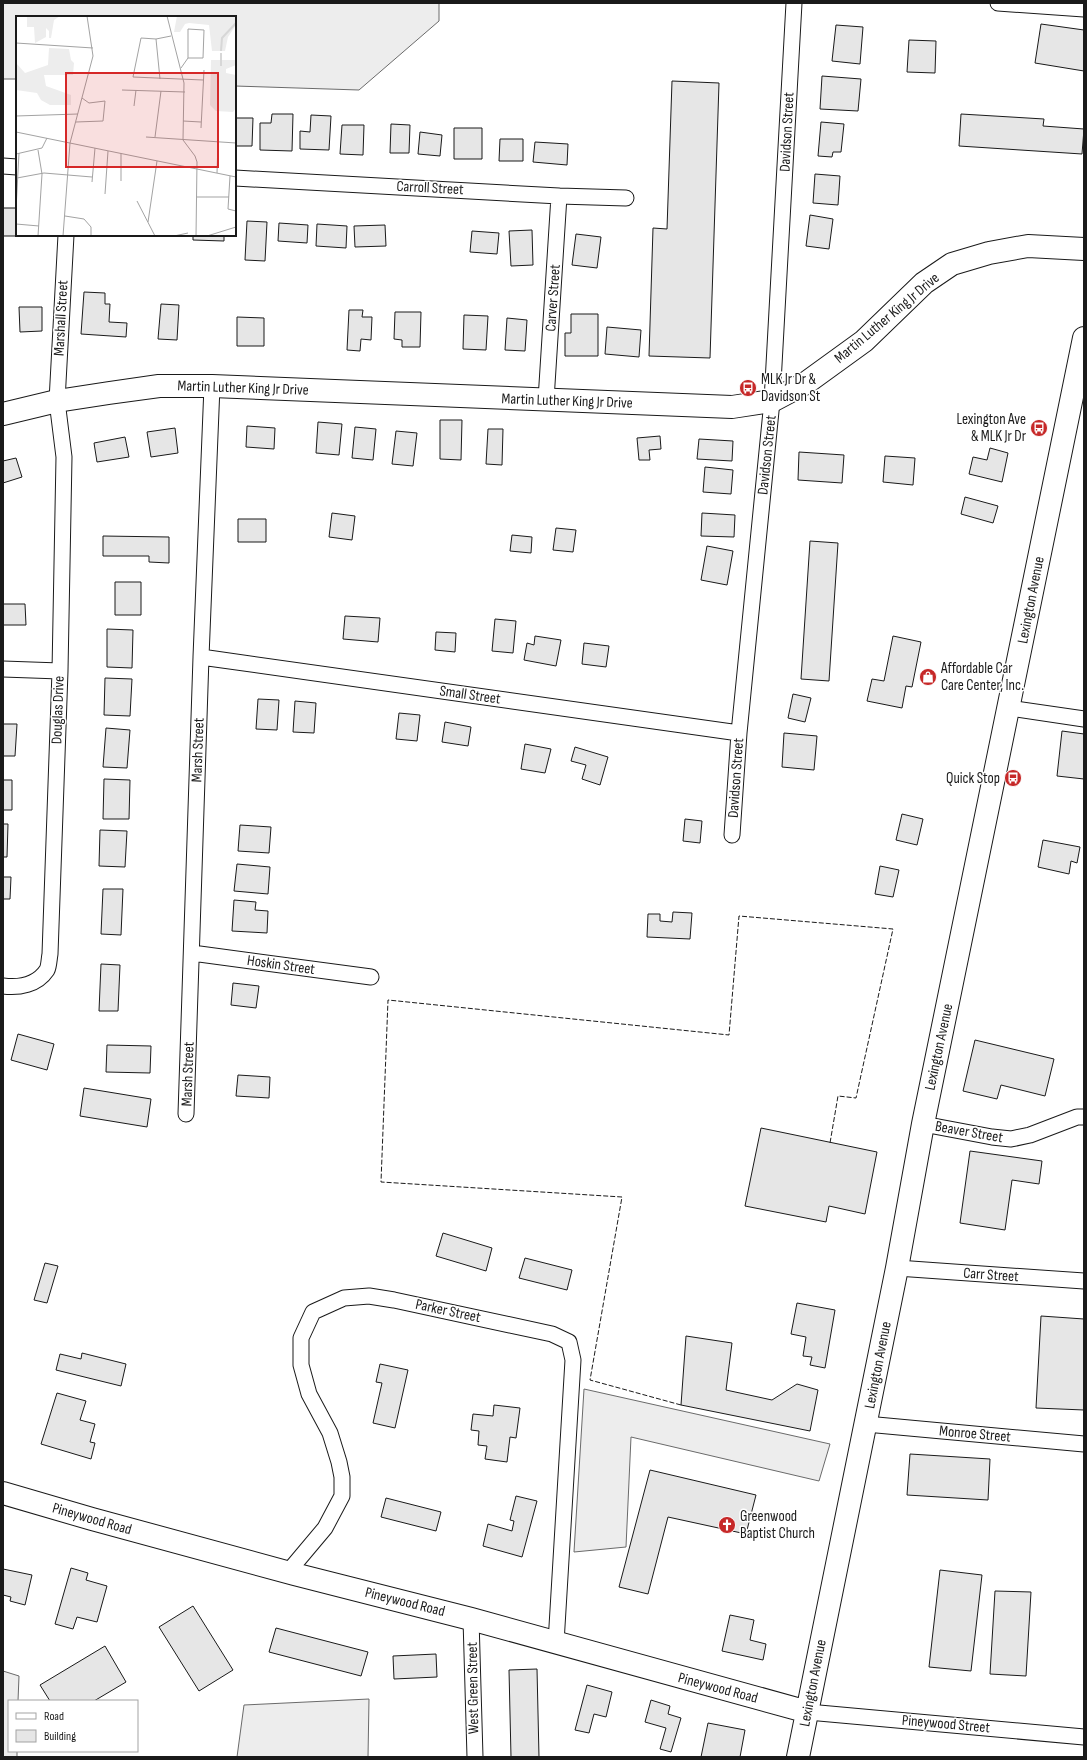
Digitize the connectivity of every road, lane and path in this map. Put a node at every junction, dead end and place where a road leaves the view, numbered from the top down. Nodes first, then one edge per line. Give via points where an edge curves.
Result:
1 (794, 3) edge
2 (998, 3) edge
3 (1084, 9) edge
4 (3, 166) edge
5 (16, 167) edge
6 (236, 178) edge
7 (559, 196) junction
8 (626, 198) dead end
9 (66, 236) edge
10 (1084, 249) edge
11 (1084, 338) edge
12 (212, 386) junction
13 (546, 400) junction
14 (57, 401) junction
15 (772, 401) junction
16 (3, 414) edge
17 (201, 657) junction
18 (3, 669) edge
19 (60, 671) junction
20 (1009, 708) junction
21 (1084, 719) edge
22 (739, 733) junction
23 (732, 835) dead end
24 (192, 953) junction
25 (371, 977) dead end
26 (3, 986) edge
27 (186, 1114) dead end
28 (1084, 1117) edge
29 (923, 1124) junction
30 (897, 1268) junction
31 (1084, 1281) edge
32 (866, 1424) junction
33 (1084, 1444) edge
34 (3, 1493) edge
35 (288, 1572) junction
36 (472, 1619) junction
37 (556, 1643) junction
38 (808, 1712) junction
39 (1084, 1737) edge
40 (475, 1757) edge
41 (798, 1757) edge

1 - 15 street, Davidson Street
2 - 3 street
4 - 5 street
6 - 7 street, Carroll Street
7 - 8 street, Carroll Street
7 - 13 street, Carver Street
9 - 14 street, Marshall Street
10 - 15 street, Martin Luther King Jr Drive via 1028,246 989,253 952,264 924,283 846,355 806,383
11 - 20 street, Lexington Avenue
12 - 13 street, Martin Luther King Jr Drive
12 - 14 street, Martin Luther King Jr Drive via 159,386
12 - 17 street, Marsh Street
13 - 15 street, Martin Luther King Jr Drive via 732,407
14 - 16 street, Martin Luther King Jr Drive
14 - 19 street, Douglas Drive via 64,457
15 - 22 street, Davidson Street
17 - 22 street, Small Street
17 - 24 street, Marsh Street
18 - 19 street
19 - 26 street, Douglas Drive via 50,954 47,970 35,981 22,986
20 - 21 street
20 - 29 street, Lexington Avenue
22 - 23 street, Davidson Street
24 - 25 street, Hoskin Street
24 - 27 street, Marsh Street
28 - 29 street, Beaver Street via 1011,1139 992,1138
29 - 30 street, Lexington Avenue
30 - 31 street, Carr Street
30 - 32 street, Lexington Avenue
32 - 33 street, Monroe Street
32 - 38 street, Lexington Avenue
34 - 35 street, Pineywood Road
35 - 36 street, Pineywood Road
35 - 37 street, Parker Street via 325,1528 342,1496 342,1477 330,1433 309,1394 301,1365 301,1338 313,1312 344,1298 369,1296 552,1334 570,1342 573,1360
36 - 37 street, Pineywood Road
36 - 40 street, West Green Street
37 - 38 street, Pineywood Road
38 - 39 street, Pineywood Street
38 - 41 street, Lexington Avenue

